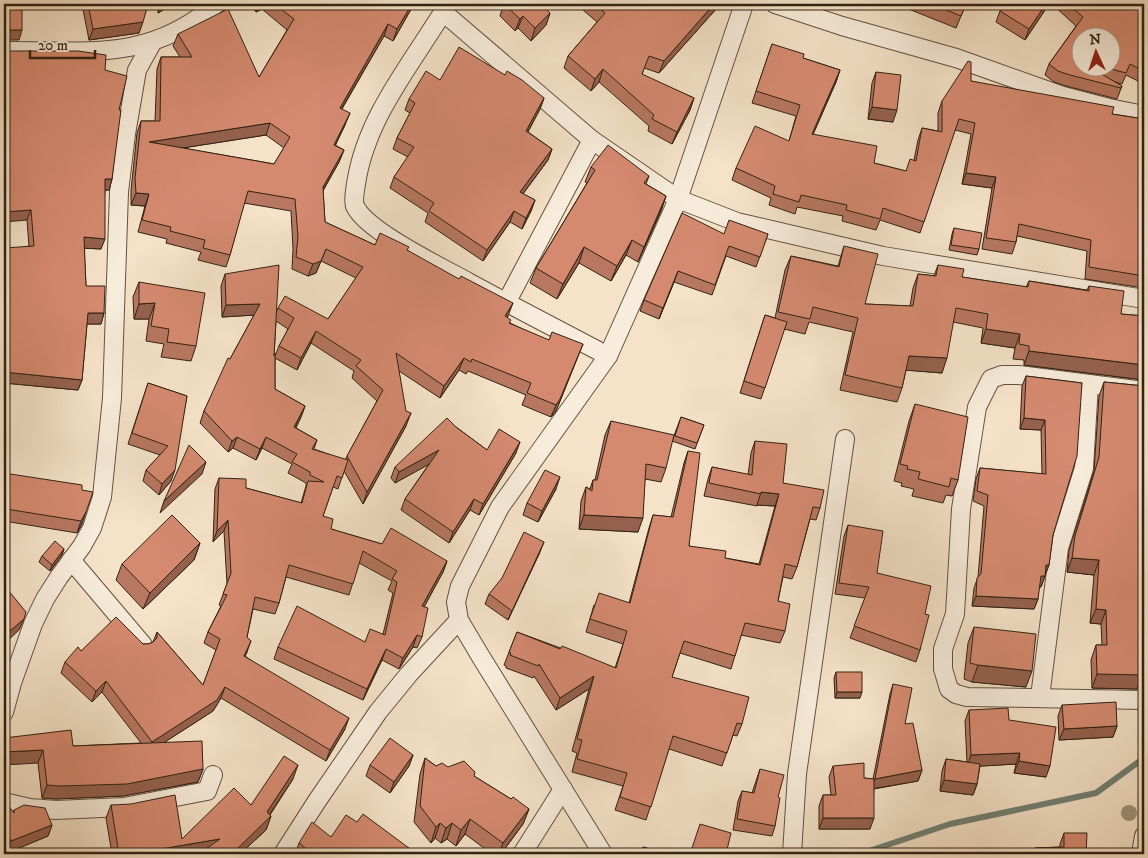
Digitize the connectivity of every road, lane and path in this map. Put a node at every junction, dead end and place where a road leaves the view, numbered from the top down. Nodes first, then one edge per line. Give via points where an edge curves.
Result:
1 (216, 4) edge
2 (744, 4) edge
3 (775, 4) edge
4 (446, 8) edge
5 (152, 43) junction
6 (4, 51) edge
7 (1144, 115) edge
8 (592, 140) junction
9 (678, 199) junction
10 (1144, 299) edge
11 (506, 303) junction
12 (608, 356) junction
13 (1089, 384) junction
14 (1144, 391) edge
15 (845, 439) dead end
16 (71, 560) junction
17 (459, 620) junction
18 (143, 645) edge
19 (1040, 697) junction
20 (1144, 700) edge
21 (4, 712) edge
22 (214, 775) dead end
23 (563, 789) junction
24 (4, 802) edge
25 (1144, 836) edge
26 (283, 854) edge
27 (522, 854) edge
28 (603, 854) edge
29 (792, 854) edge
30 (1141, 854) edge

1 - 5 street via 186,27
2 - 9 street
3 - 7 street via 956,58 1063,96
4 - 8 street
4 - 11 street via 398,81 365,145 359,164 355,206 367,220 400,245
5 - 6 street via 99,52
5 - 16 street via 137,70 119,192 112,398 102,497 92,528
8 - 9 street
8 - 11 street
9 - 10 street via 737,222 874,254
9 - 12 street
11 - 12 street
12 - 17 street via 500,507 460,586 456,602
13 - 14 street
13 - 19 street via 1084,468 1059,548
13 - 19 street via 1019,375 991,379 977,407 961,508 955,614 943,649 943,669 949,689 967,697
15 - 29 street via 797,774
16 - 18 street
16 - 21 street via 33,624
17 - 23 street
17 - 26 street via 378,712
19 - 20 street
22 - 24 street via 207,791 124,807 56,810
23 - 27 street
23 - 28 street
25 - 30 street

